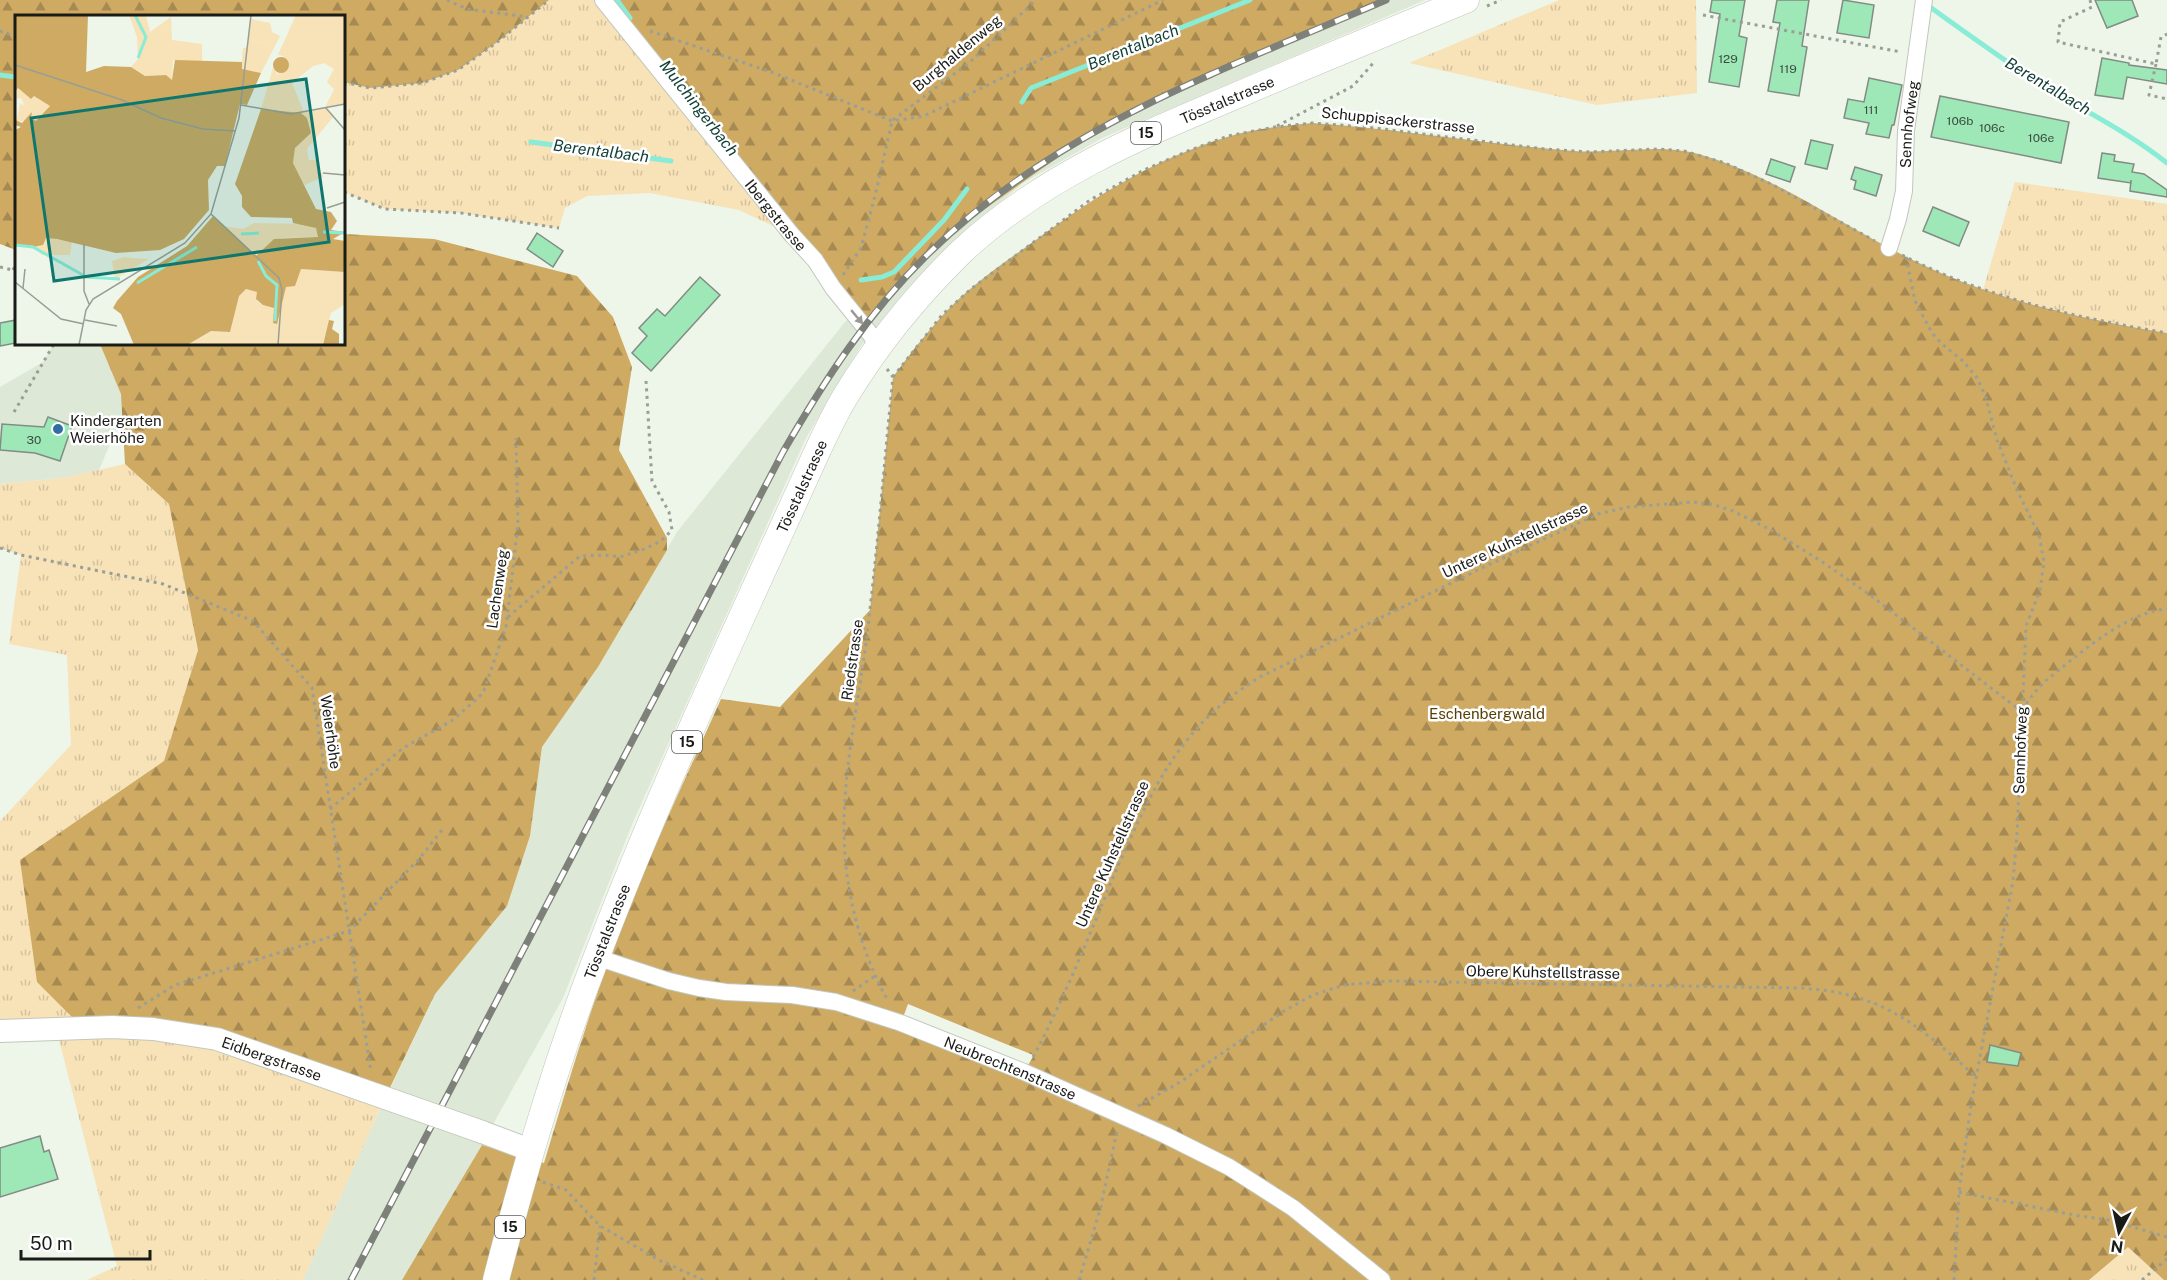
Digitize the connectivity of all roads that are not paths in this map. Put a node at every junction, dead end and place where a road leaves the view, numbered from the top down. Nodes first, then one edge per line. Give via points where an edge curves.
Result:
1 (603, 0) edge
2 (1466, 0) edge
3 (1924, 0) edge
4 (1889, 248) road end
5 (877, 347) junction
6 (596, 957) junction
7 (0, 1031) edge
8 (527, 1162) junction
9 (496, 1280) edge
10 (1382, 1280) edge

1 -> 5 street, Ibergstrasse via 815,260
2 - 5 main road, Tösstalstrasse / 15 via 1143,135 1074,170 1015,209 963,251 912,303
3 - 4 street, Sennhofweg via 1906,131 1903,198
5 - 6 main road, Tösstalstrasse / 15 via 816,454 651,822
6 - 8 main road, Tösstalstrasse / 15
6 - 10 street, Neubrechtenstrasse via 699,988 836,1002 901,1023 1024,1072 1198,1151 1265,1189
7 - 8 street, Eidbergstrasse, bridge via 112,1026 217,1039 482,1132
8 - 9 main road, Tösstalstrasse / 15

